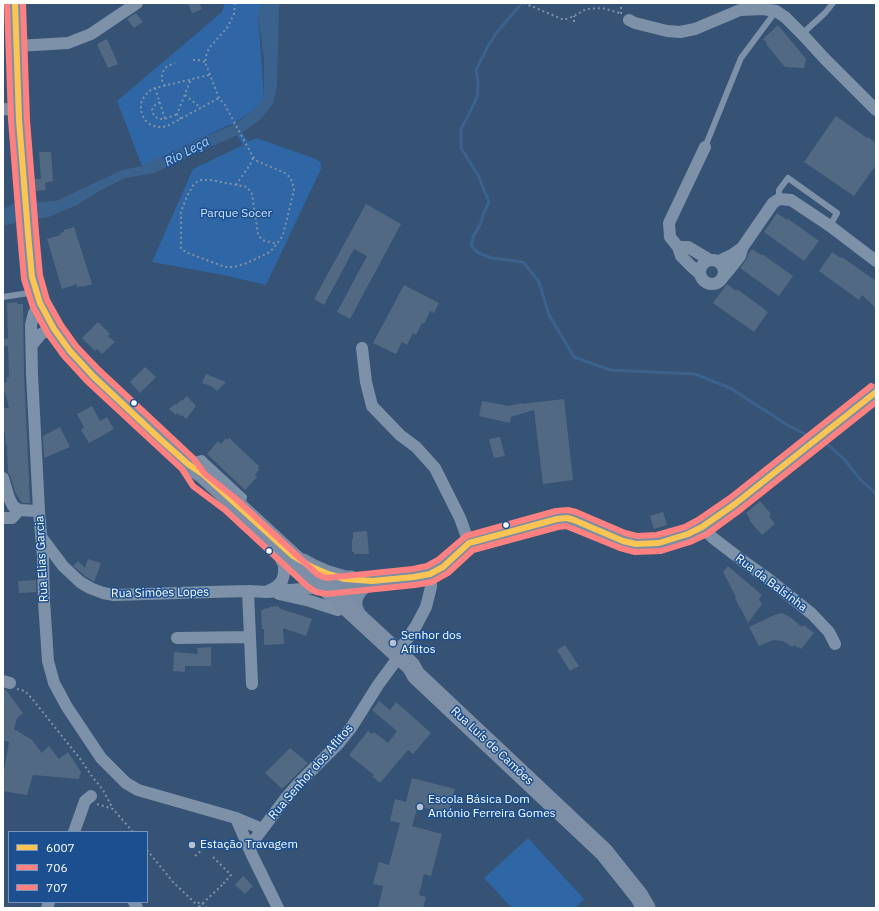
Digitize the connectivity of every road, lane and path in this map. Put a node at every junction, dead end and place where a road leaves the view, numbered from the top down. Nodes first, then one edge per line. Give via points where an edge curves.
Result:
1 (15, 3) edge
2 (22, 3) edge
3 (235, 3) edge
4 (833, 3) edge
5 (526, 4) edge
6 (131, 5) edge
7 (776, 11) junction
8 (574, 16) junction
9 (625, 17) joint
10 (574, 22) dead end
11 (16, 23) junction
12 (802, 34) junction
13 (17, 46) junction
14 (193, 60) dead end
15 (205, 62) junction
16 (175, 63) dead end
17 (209, 75) junction
18 (191, 79) junction
19 (164, 86) junction
20 (156, 88) junction
21 (185, 95) junction
22 (219, 98) junction
23 (160, 102) junction
24 (201, 108) junction
25 (11, 109) edge
26 (876, 110) edge
27 (177, 114) junction
28 (165, 119) junction
29 (181, 119) junction
30 (705, 147) joint
31 (253, 157) junction
32 (236, 185) junction
33 (779, 199) junction
34 (830, 226) junction
35 (277, 244) junction
36 (678, 247) junction
37 (742, 248) junction
38 (714, 261) junction
39 (876, 262) edge
40 (700, 274) junction
41 (722, 278) junction
42 (3, 297) edge
43 (44, 310) junction
44 (32, 345) junction
45 (362, 348) dead end
46 (876, 392) edge
47 (187, 464) junction
48 (3, 478) edge
49 (199, 480) junction
50 (20, 510) junction
51 (39, 511) junction
52 (3, 518) edge
53 (702, 527) junction
54 (42, 538) junction
55 (469, 543) junction
56 (287, 557) junction
57 (63, 566) junction
58 (44, 570) junction
59 (430, 574) junction
60 (372, 582) junction
61 (321, 589) junction
62 (248, 591) junction
63 (266, 592) junction
64 (358, 616) junction
65 (250, 637) junction
66 (176, 638) dead end
67 (835, 644) dead end
68 (398, 654) junction
69 (6, 682) edge
70 (252, 684) dead end
71 (88, 798) joint
72 (113, 809) junction
73 (236, 818) junction
74 (262, 829) junction
75 (78, 830) edge
76 (132, 831) edge
77 (249, 847) junction
78 (203, 849) dead end
79 (148, 851) edge
80 (195, 856) dead end
81 (213, 857) dead end
82 (200, 908) edge
83 (207, 908) edge
84 (278, 908) edge
85 (646, 908) edge

1 - 11 main road
2 - 11 lane via 22,16
3 - 15 path via 234,14 227,28 209,48
4 - 12 lane
5 - 8 path via 564,20
6 - 13 street via 91,34 68,43
7 - 9 street via 763,8 740,10 680,32 635,23
7 - 12 street
7 - 30 lane via 741,58
8 - 9 path via 586,9 602,8
8 - 10 path
11 - 13 main road
12 - 26 street
13 - 25 main road
14 - 15 path
15 - 17 path
16 - 19 path via 165,68 162,74
17 - 18 path
17 - 22 path
18 - 19 path
18 - 21 path
19 - 20 path
20 - 23 path
20 - 29 path via 144,97 141,103 142,116 146,121 151,125 163,127
21 - 24 path
21 - 27 path
22 - 24 path
22 - 31 path
23 - 28 path
23 - 28 path via 152,110 154,116
24 - 29 path
25 - 43 main road via 24,180 32,277
27 - 28 path
27 - 29 path
30 - 36 street via 669,223 670,237
31 - 32 path
31 - 35 path via 287,174 292,181 294,190 283,235
32 - 35 path via 247,187 252,194 258,234 262,240
32 - 35 path via 211,180 200,180 194,184 181,212 181,249 230,267 247,263 270,252
33 - 34 street via 791,200
33 - 34 lane via 779,190 788,178 838,213
33 - 37 street
34 - 39 street
36 - 38 street via 688,247
36 - 40 street via 681,256
37 - 38 street via 732,255
37 - 41 street via 740,256
38 - 40 street via 703,264
38 - 41 street via 721,264 724,271
40 - 41 street via 704,281 712,284
42 - 43 lane
43 - 44 street, Rua Elias Garcia via 34,313 31,325
43 - 44 street via 48,330 36,338
43 - 47 main road, Rua Luís de Camões via 70,351 93,376
44 - 51 street, Rua Elias Garcia
45 - 55 street via 372,406 400,435 416,446 435,468 460,518
46 - 53 street, Rua Simões Lopes via 735,504
47 - 49 main road, Rua Luís de Camões
47 - 56 main road, Rua Luís de Camões via 204,475 241,509
48 - 50 street via 13,506
49 - 56 main road, Rua Luís de Camões
49 - 61 street via 230,504
50 - 51 street
50 - 52 street via 12,518
51 - 54 street, Rua Elias Garcia
53 - 55 street, Rua Simões Lopes via 659,543 636,544 567,518
53 - 67 street, Rua da Balsinha via 812,614 829,632
54 - 57 street, Rua Simões Lopes
54 - 58 street, Rua Elias Garcia
55 - 59 street, Rua Simões Lopes via 443,567
56 - 60 street, Rua Simões Lopes via 345,579
56 - 61 main road, Rua Luís de Camões
56 - 63 street via 282,582
57 - 58 street
57 - 62 street, Rua Simões Lopes via 90,588 114,595
58 - 73 street, Rua Elias Garcia via 48,661 54,683 101,758 126,783 138,790
59 - 60 street, Rua Simões Lopes
59 - 68 street, Rua Senhor dos Aflitos via 431,587 426,607
60 - 61 street, Rua Simões Lopes
60 - 64 street via 363,586 354,599
61 - 63 street, Rua Simões Lopes
61 - 63 street, Rua Simões Lopes via 310,601
61 - 64 main road, Rua Luís de Camões
61 - 68 main road, Rua Luís de Camões
62 - 63 street, Rua Simões Lopes
62 - 65 street
64 - 68 main road, Rua Luís de Camões
65 - 66 street
65 - 70 street
68 - 74 street, Rua Senhor dos Aflitos via 338,744 300,782
68 - 85 main road, Rua Luís de Camões via 411,666 416,675 604,852
69 - 72 path via 12,688 26,691 81,760 103,790
71 - 72 path
71 - 75 street
72 - 76 path via 123,817
73 - 74 street, Rua Senhor dos Aflitos
73 - 77 street
74 - 77 street, Rua Senhor dos Aflitos
77 - 84 street
78 - 80 path
79 - 83 path via 173,882 196,904 201,902
81 - 82 path, bridge via 231,875

